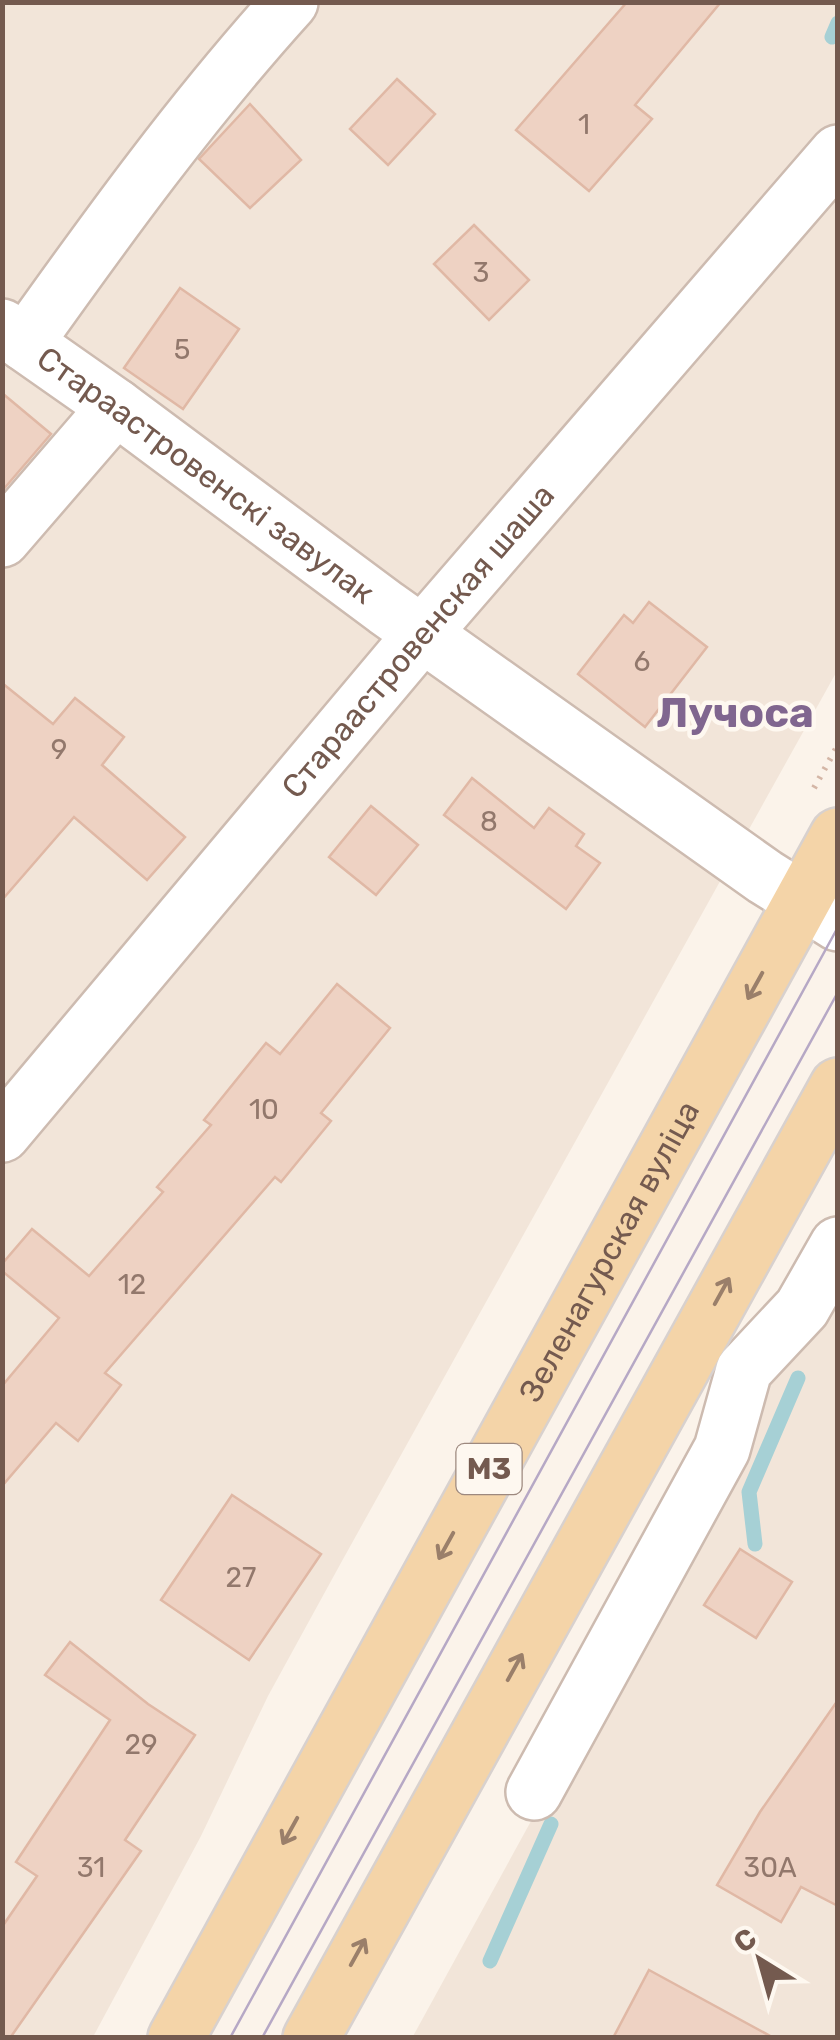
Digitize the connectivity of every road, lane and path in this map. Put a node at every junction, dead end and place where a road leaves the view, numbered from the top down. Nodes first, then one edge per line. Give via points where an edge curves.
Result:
1 (290, 2) edge
2 (838, 154) edge
3 (14, 335) edge
4 (116, 406) junction
5 (2, 539) edge
6 (423, 633) junction
7 (838, 836) edge
8 (820, 912) edge
9 (838, 1086) edge
10 (2, 1134) edge
11 (838, 1245) edge
12 (691, 1346) junction
13 (744, 1370) junction
14 (534, 1792) dead end
15 (176, 2038) edge
16 (311, 2038) edge

1 - 3 street
2 - 6 street, Стараастровенская шаша
3 - 4 street, Стараастровенскі завулак
4 - 5 street
4 - 6 street, Стараастровенскі завулак
6 - 8 street, Стараастровенскі завулак
6 - 10 street, Стараастровенская шаша
7 - 8 main road, Зеленагурская вуліца / М3
8 -> 15 main road, Зеленагурская вуліца / М3
12 -> 9 main road
11 - 13 street via 802,1308
12 - 13 street
16 -> 12 main road
13 - 14 street via 722,1449

